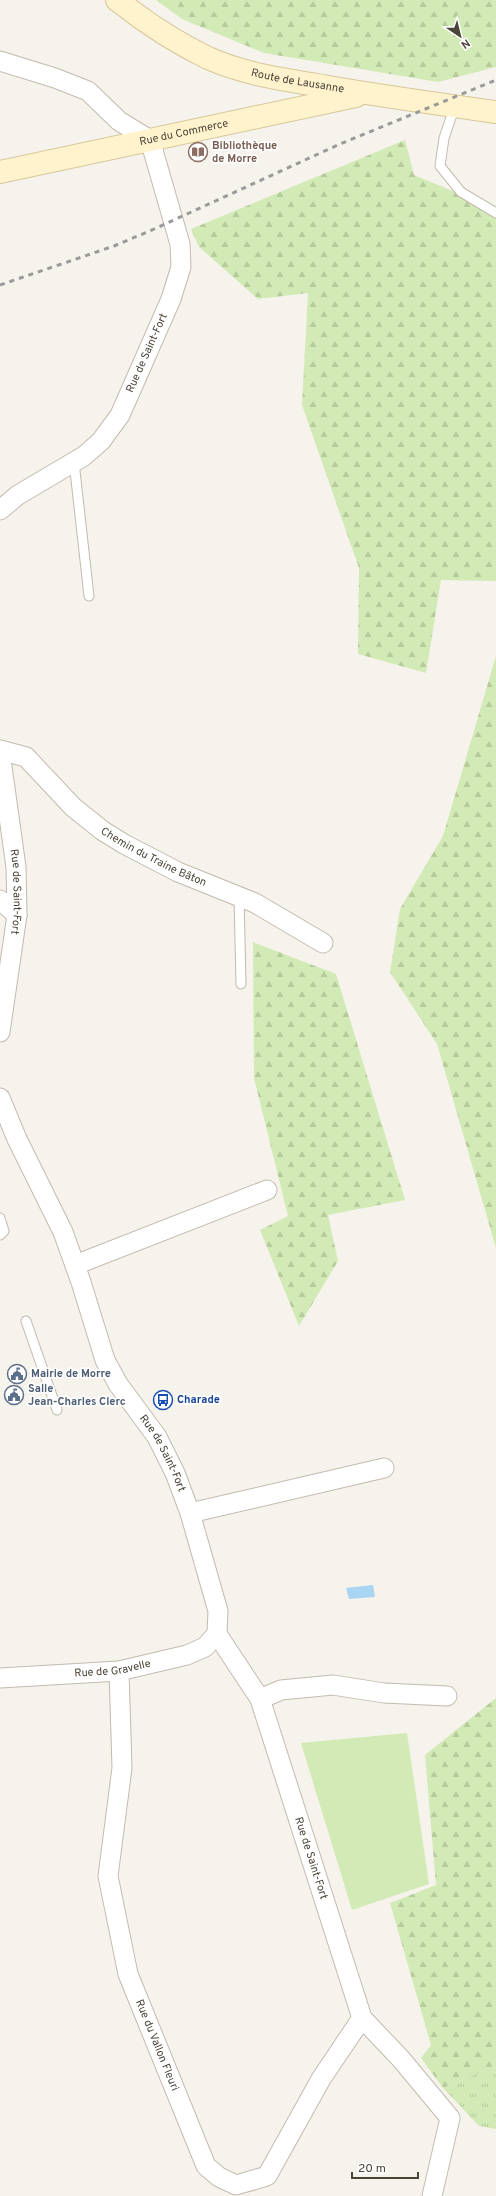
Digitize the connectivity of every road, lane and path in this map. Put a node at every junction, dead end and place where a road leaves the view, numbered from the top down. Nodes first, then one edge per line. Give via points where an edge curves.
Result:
1 (117, 0) edge
2 (0, 62) edge
3 (367, 94) junction
4 (454, 106) junction
5 (496, 112) edge
6 (150, 140) junction
7 (0, 172) edge
8 (496, 213) edge
9 (74, 462) junction
10 (0, 510) edge
11 (89, 596) dead end
12 (0, 751) edge
13 (239, 897) junction
14 (0, 900) edge
15 (17, 915) junction
16 (323, 943) dead end
17 (241, 984) dead end
18 (0, 1032) edge
19 (0, 1098) edge
20 (267, 1190) dead end
21 (0, 1218) edge
22 (0, 1235) edge
23 (75, 1265) junction
24 (26, 1321) dead end
25 (57, 1410) dead end
26 (384, 1468) dead end
27 (190, 1512) junction
28 (217, 1634) junction
29 (119, 1671) junction
30 (0, 1678) edge
31 (447, 1696) dead end
32 (260, 1698) junction
33 (362, 2018) junction
34 (432, 2196) edge

1 - 3 main road, Route de Lausanne via 153,28 209,58 237,69
2 - 6 street via 55,78 88,91 120,121
3 - 4 main road, Route de Lausanne
3 - 6 main road, Rue du Commerce
4 - 5 main road, Route de Lausanne
4 - 8 lane via 444,138 440,166 461,192
6 - 7 main road, Rue du Commerce
6 - 9 street, Rue de Saint-Fort via 180,244 181,268 171,299 120,415 101,441
9 - 10 street, Rue de Saint-Fort via 18,495
9 - 11 lane
12 - 13 street, Chemin du Traine Bâton via 26,757 73,807 102,831 178,872
12 - 15 street, Rue de Saint-Fort via 16,867
13 - 16 street, Chemin du Traine Bâton via 255,903
13 - 17 lane
14 - 15 street
15 - 18 street, Rue de Saint-Fort
19 - 23 street, Rue de Saint-Fort via 17,1139 63,1232
20 - 23 street
21 - 22 lane via 4,1231
23 - 27 street, Rue de Saint-Fort via 105,1360 118,1384 157,1437
24 - 25 lane
26 - 27 street
27 - 28 street, Rue de Saint-Fort via 218,1611
28 - 29 street, Rue de Gravelle via 205,1647 187,1655
28 - 32 street, Rue de Saint-Fort
29 - 30 street, Rue de Gravelle
29 - 33 street, Rue du Vallon Fleuri via 122,1768 108,1876 128,1974 206,2166 236,2185 267,2176 321,2079
31 - 32 street via 384,1693 333,1685 281,1690
32 - 33 street, Rue de Saint-Fort
33 - 34 street via 401,2059 450,2118

